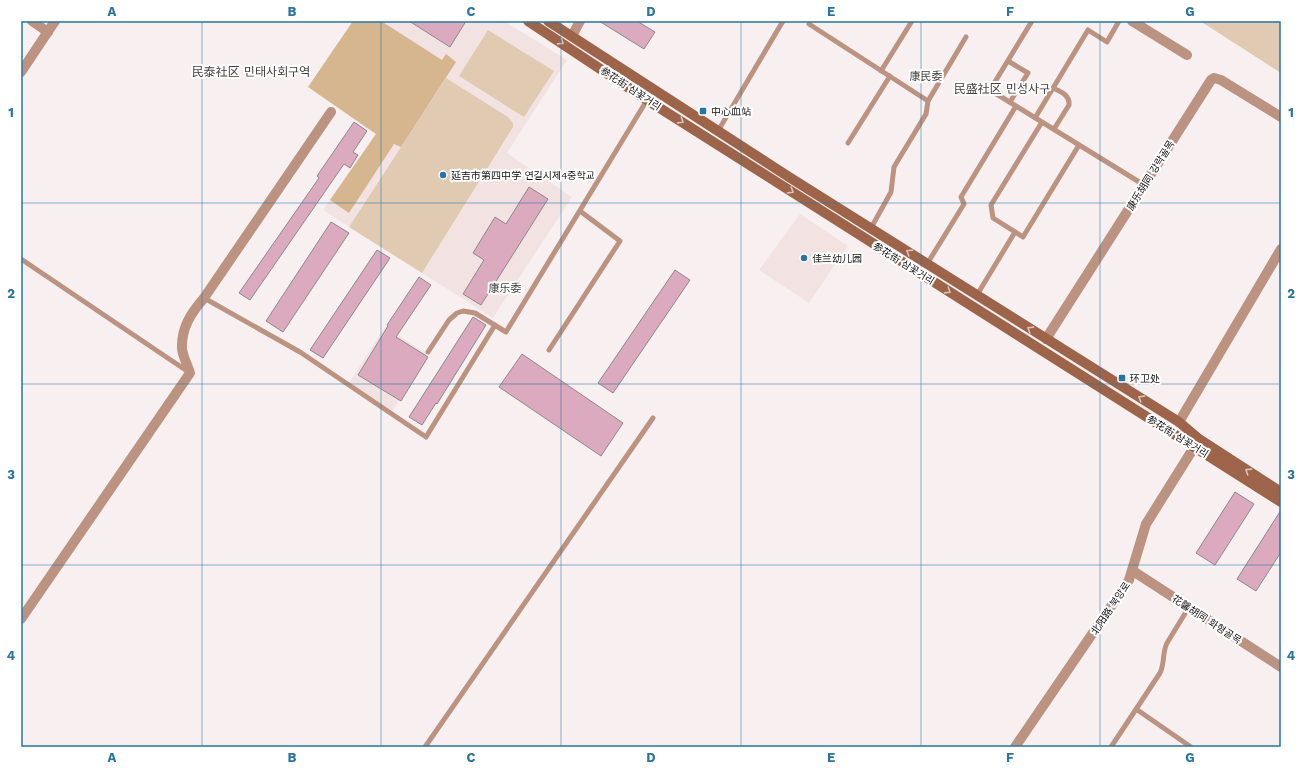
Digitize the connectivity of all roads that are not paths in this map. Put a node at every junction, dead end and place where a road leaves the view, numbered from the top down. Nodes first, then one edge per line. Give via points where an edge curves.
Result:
1 (32, 21) edge
2 (55, 21) edge
3 (528, 21) edge
4 (548, 21) edge
5 (580, 21) edge
6 (783, 21) edge
7 (912, 21) edge
8 (1032, 21) edge
9 (1119, 21) edge
10 (1132, 21) edge
11 (808, 24) dead end
12 (48, 32) junction
13 (572, 36) junction
14 (966, 37) dead end
15 (1187, 55) dead end
16 (1008, 61) junction
17 (881, 71) junction
18 (21, 72) edge
19 (890, 76) junction
20 (1053, 88) junction
21 (647, 100) junction
22 (928, 101) junction
23 (1010, 102) junction
24 (1016, 106) junction
25 (331, 112) dead end
26 (1281, 117) edge
27 (1035, 118) junction
28 (1042, 122) junction
29 (1054, 129) junction
30 (718, 131) junction
31 (848, 144) dead end
32 (1080, 145) junction
33 (1144, 185) junction
34 (580, 210) junction
35 (870, 228) junction
36 (1015, 232) junction
37 (1281, 249) edge
38 (21, 259) edge
39 (927, 264) junction
40 (977, 296) junction
41 (204, 298) junction
42 (495, 325) junction
43 (1046, 339) junction
44 (549, 350) dead end
45 (428, 352) dead end
46 (190, 373) junction
47 (654, 418) dead end
48 (1179, 422) junction
49 (1197, 443) junction
50 (1281, 492) edge
51 (1281, 502) edge
52 (1133, 571) junction
53 (1189, 607) junction
54 (21, 619) edge
55 (1281, 667) edge
56 (1136, 709) junction
57 (425, 747) edge
58 (1015, 747) edge
59 (1111, 747) edge
60 (1191, 747) edge

1 - 12 street
2 - 12 street
3 -> 21 main road, 参花街 삼꽃거리
4 - 13 main road, 参花街 삼꽃거리
5 - 13 street
6 - 30 lane
7 - 17 lane
8 - 16 lane
9 - 20 lane via 1107,42 1088,30
10 - 15 street
11 - 17 lane
12 - 18 street
13 - 30 main road, 参花街 삼꽃거리
14 - 22 lane
16 - 23 lane via 990,90
16 - 23 lane via 1028,73
17 - 19 lane
19 - 22 lane
19 - 31 lane
20 - 27 lane
20 - 29 lane via 1069,100 1069,105
21 - 34 lane
21 -> 49 main road, 参花街 삼꽃거리
22 - 35 lane via 926,114 894,167 891,192
23 - 24 lane
24 - 27 lane
24 - 39 lane via 961,197 964,204
25 - 41 street
26 - 33 street, 康乐胡同 강락골목 via 1214,78
27 - 28 lane
28 - 29 lane
28 - 36 lane via 991,205 993,218
29 - 32 lane
30 - 35 main road, 参花街 삼꽃거리
32 - 33 lane
32 - 36 lane via 1023,237
33 - 43 street, 康乐胡同 강락골목
34 - 42 lane via 506,332
34 - 44 lane via 620,242
39 -> 35 main road, 参花街 삼꽃거리
36 - 40 lane
37 - 48 street
38 - 46 lane
39 - 40 main road, 参花街 삼꽃거리
43 -> 40 main road, 参花街 삼꽃거리
41 - 42 lane via 300,352 426,437
41 - 46 street via 191,313 183,334 182,350
42 - 45 lane via 475,313 457,313 449,320
48 -> 43 main road, 参花街 삼꽃거리
46 - 54 street
47 - 57 lane
48 - 49 main road, 参花街 삼꽃거리
50 -> 49 main road, 参花街 삼꽃거리
49 - 51 main road, 参花街 삼꽃거리
49 - 52 street, 北阳路 북양로 via 1146,524
52 - 53 street, 花馨胡同 화형골목
52 - 58 street, 北阳路 북양로
53 - 55 street, 花馨胡同 화형골목
53 - 56 lane via 1164,649 1164,665 1160,674
56 - 59 lane
56 - 60 lane

